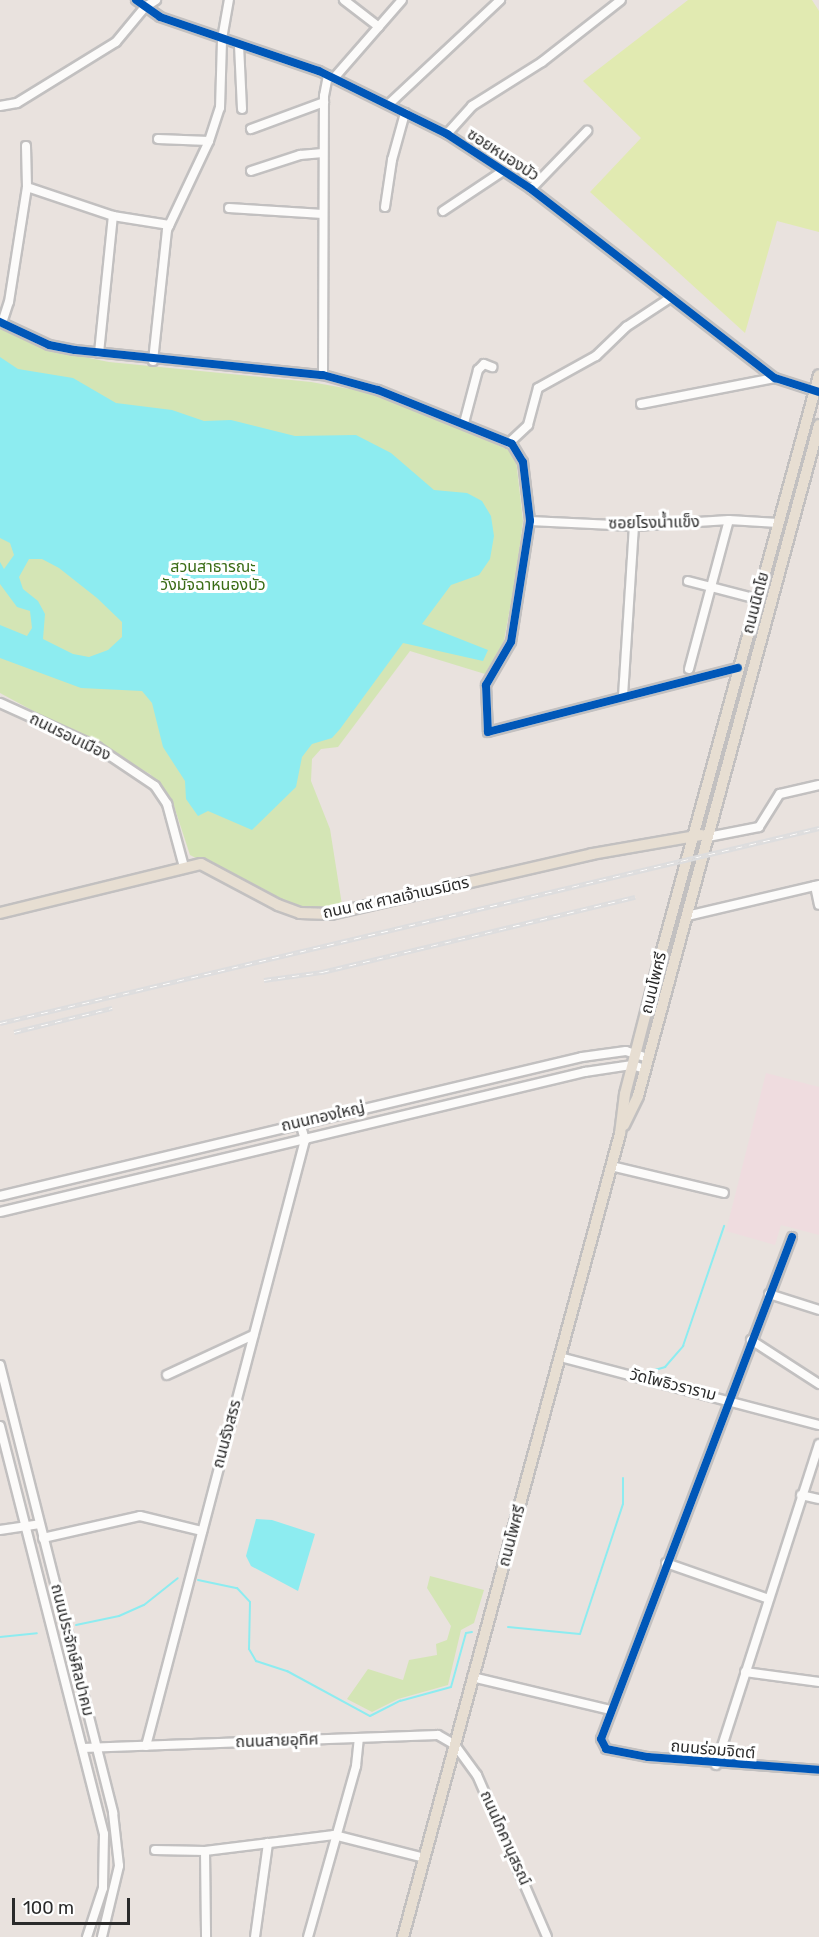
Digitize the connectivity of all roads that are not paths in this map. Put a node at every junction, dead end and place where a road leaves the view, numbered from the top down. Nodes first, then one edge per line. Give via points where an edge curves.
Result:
1 (136, 0) edge
2 (156, 0) edge
3 (229, 0) edge
4 (344, 0) edge
5 (402, 0) edge
6 (500, 0) edge
7 (621, 0) edge
8 (145, 7) junction
9 (379, 27) junction
10 (222, 39) junction
11 (239, 45) junction
12 (331, 76) junction
13 (324, 102) junction
14 (388, 104) junction
15 (0, 106) edge
16 (242, 109) dead end
17 (405, 113) junction
18 (251, 129) dead end
19 (587, 131) dead end
20 (447, 134) junction
21 (158, 139) dead end
22 (209, 141) junction
23 (26, 146) dead end
24 (323, 153) junction
25 (251, 171) dead end
26 (503, 171) junction
27 (27, 188) junction
28 (531, 189) junction
29 (385, 207) dead end
30 (229, 208) dead end
31 (443, 212) dead end
32 (323, 214) junction
33 (112, 216) junction
34 (169, 225) junction
35 (670, 298) junction
36 (1, 322) edge
37 (99, 353) junction
38 (153, 361) junction
39 (492, 367) dead end
40 (323, 375) junction
41 (819, 375) edge
42 (775, 378) junction
43 (817, 392) edge
44 (641, 404) dead end
45 (464, 423) junction
46 (819, 425) edge
47 (509, 442) junction
48 (729, 520) junction
49 (530, 521) junction
50 (778, 523) junction
51 (634, 526) junction
52 (688, 581) dead end
53 (711, 587) junction
54 (758, 599) junction
55 (739, 666) junction
56 (689, 669) dead end
57 (623, 696) junction
58 (0, 703) edge
59 (819, 785) edge
60 (697, 833) junction
61 (708, 837) junction
62 (184, 867) junction
63 (817, 886) edge
64 (819, 905) edge
65 (0, 913) edge
66 (687, 916) junction
67 (656, 1025) junction
68 (636, 1053) junction
69 (582, 1057) junction
70 (646, 1063) junction
71 (632, 1065) junction
72 (585, 1072) junction
73 (638, 1096) junction
74 (300, 1122) junction
75 (620, 1134) junction
76 (304, 1140) junction
77 (611, 1166) junction
78 (724, 1193) dead end
79 (0, 1196) edge
80 (0, 1212) edge
81 (792, 1237) dead end
82 (770, 1294) junction
83 (819, 1310) edge
84 (253, 1335) junction
85 (751, 1340) junction
86 (560, 1357) junction
87 (0, 1365) edge
88 (167, 1375) dead end
89 (819, 1384) edge
90 (3, 1390) edge
91 (728, 1398) junction
92 (819, 1425) edge
93 (0, 1426) edge
94 (819, 1444) edge
95 (801, 1495) junction
96 (819, 1499) edge
97 (40, 1524) junction
98 (25, 1528) junction
99 (0, 1530) edge
100 (202, 1531) junction
101 (44, 1538) junction
102 (666, 1563) junction
103 (769, 1599) junction
104 (70, 1644) junction
105 (56, 1647) junction
106 (745, 1672) junction
107 (472, 1677) junction
108 (819, 1682) edge
109 (610, 1710) junction
110 (359, 1738) junction
111 (455, 1744) junction
112 (146, 1746) junction
113 (83, 1748) junction
114 (96, 1748) junction
115 (716, 1765) junction
116 (819, 1770) edge
117 (334, 1835) junction
118 (268, 1843) junction
119 (155, 1850) dead end
120 (205, 1851) junction
121 (424, 1858) junction
122 (87, 1937) edge
123 (102, 1937) edge
124 (206, 1937) edge
125 (255, 1937) edge
126 (309, 1937) edge
127 (403, 1937) edge
128 (547, 1937) edge

1 - 8 street, ซอยหนองบัว
2 - 8 street
3 - 10 street
4 - 9 street
5 - 9 street
6 - 14 street
7 - 20 street via 542,62 472,106
8 - 10 street, ซอยหนองบัว via 160,17
8 - 15 street via 116,42 17,103
9 - 12 street
10 - 11 street, ซอยหนองบัว
10 - 22 street via 220,108
11 - 12 street, ซอยหนองบัว
11 - 16 street
12 - 13 street
12 - 14 street, ซอยหนองบัว
13 - 18 street
13 - 24 street
14 - 17 street, ซอยหนองบัว
17 - 20 street, ซอยหนองบัว
17 - 29 street
19 - 28 street
20 - 26 street, ซอยหนองบัว
21 - 22 street
22 - 34 street
23 - 27 street
24 - 25 street via 300,155
24 - 32 street
26 - 28 street, ซอยหนองบัว
26 - 31 street
27 - 33 street
27 - 36 street via 9,302
28 - 35 street, ซอยหนองบัว
30 - 32 street
32 - 40 street
33 - 34 street
33 - 37 street
34 - 38 street
35 - 42 street, ซอยหนองบัว
35 - 47 street via 626,327 596,356 538,388 528,425
36 - 37 street via 49,345
37 - 38 street
38 - 40 street
39 - 45 street via 484,364 478,370
40 - 45 street via 378,390
41 - 43 main road, ถนนนิตโย
42 - 43 street, ซอยหนองบัว
42 - 44 street
43 - 50 main road, ถนนนิตโย
45 - 47 street
46 - 61 main road, ถนนนิตโย
47 - 49 street via 523,462
48 - 50 street, ซอยโรงน้ำแข็ง
48 - 51 street, ซอยโรงน้ำแข็ง
48 - 53 street
49 - 51 street, ซอยโรงน้ำแข็ง
49 - 57 street via 511,642 486,685 488,732
50 - 54 main road, ถนนนิตโย
51 - 57 street
52 - 53 street
53 - 54 street
53 - 56 street
54 - 55 main road, ถนนนิตโย
55 - 57 street
55 - 60 main road, ถนนนิตโย
58 - 62 street, ถนนรอบเมือง via 97,747 155,786 167,804
59 - 61 street via 780,794 759,827
60 - 61 main road
60 - 62 main road, ถนน ๓๙ ศาลเจ้าเนรมิตร via 320,915 278,905 209,866
60 - 68 main road, ถนนโพศรี
61 - 66 main road, ถนนโพศรี
62 - 65 main road, ถนน ๓๙ ศาลเจ้าเนรมิตร
63 - 64 street
63 - 66 street
66 - 67 main road, ถนนโพศรี
67 - 70 main road, ถนนโพศรี
67 - 73 main road via 654,1046
68 - 69 street, ถนนทองใหญ่
68 - 70 street, ถนนทองใหญ่
68 - 71 main road, ถนนโพศรี
69 - 72 street
69 - 74 street, ถนนทองใหญ่
70 - 71 street, ถนนทองใหญ่
70 - 73 main road, ถนนโพศรี
71 - 72 street, ถนนทองใหญ่
71 - 75 main road, ถนนโพศรี
72 - 76 street, ถนนทองใหญ่
73 - 75 main road, ถนนโพศรี
74 - 76 street, ถนนรังสรร
74 - 79 street, ถนนทองใหญ่
75 - 77 main road, ถนนโพศรี
76 - 80 street, ถนนทองใหญ่
76 - 84 street, ถนนรังสรร
77 - 78 street
77 - 86 main road, ถนนโพศรี
81 - 82 street
82 - 83 street
82 - 85 street
84 - 88 street
84 - 100 street, ถนนรังสรร
85 - 89 street
85 - 91 street
86 - 91 street, วัดโพธิวราราม
86 - 107 main road, ถนนโพศรี
87 - 90 street, ถนนประจักษ์ศิลปาคม
90 - 97 street, ถนนประจักษ์ศิลปาคม
91 - 92 street, วัดโพธิวราราม
91 - 102 street
93 - 98 street, ถนนประจักษ์ศิลปาคม
94 - 95 street
95 - 96 street
95 - 103 street
97 - 98 street
97 - 101 street, ถนนประจักษ์ศิลปาคม
98 - 99 street
98 - 105 street, ถนนประจักษ์ศิลปาคม
100 - 101 street via 140,1516
100 - 112 street, ถนนรังสรร
101 - 104 street, ถนนประจักษ์ศิลปาคม
102 - 103 street
102 - 109 street
103 - 106 street
104 - 105 street
104 - 114 street, ถนนประจักษ์ศิลปาคม
105 - 113 street, ถนนประจักษ์ศิลปาคม
106 - 108 street
106 - 115 street
107 - 109 street
107 - 111 main road, ถนนโพศรี
109 - 115 street, ถนนร่อมจิตต์ via 601,1739 606,1749
110 - 111 street, ถนนสายอุทิศ via 438,1735
110 - 112 street, ถนนสายอุทิศ
110 - 117 street via 356,1766
111 - 121 main road, ถนนโพศรี
111 - 128 street, ถนนโภคานุสรณ์ via 477,1775
112 - 114 street, ถนนสายอุทิศ
113 - 114 street, ถนนสายอุทิศ
113 - 122 street, ถนนประจักษ์ศิลปาคม via 104,1834 106,1863
114 - 123 street, ถนนประจักษ์ศิลปาคม via 112,1813 119,1866
115 - 116 street, ถนนร่อมจิตต์
117 - 118 street
117 - 121 street
117 - 126 street
118 - 120 street
118 - 125 street
119 - 120 street
120 - 124 street
121 - 127 main road, ถนนโพศรี

